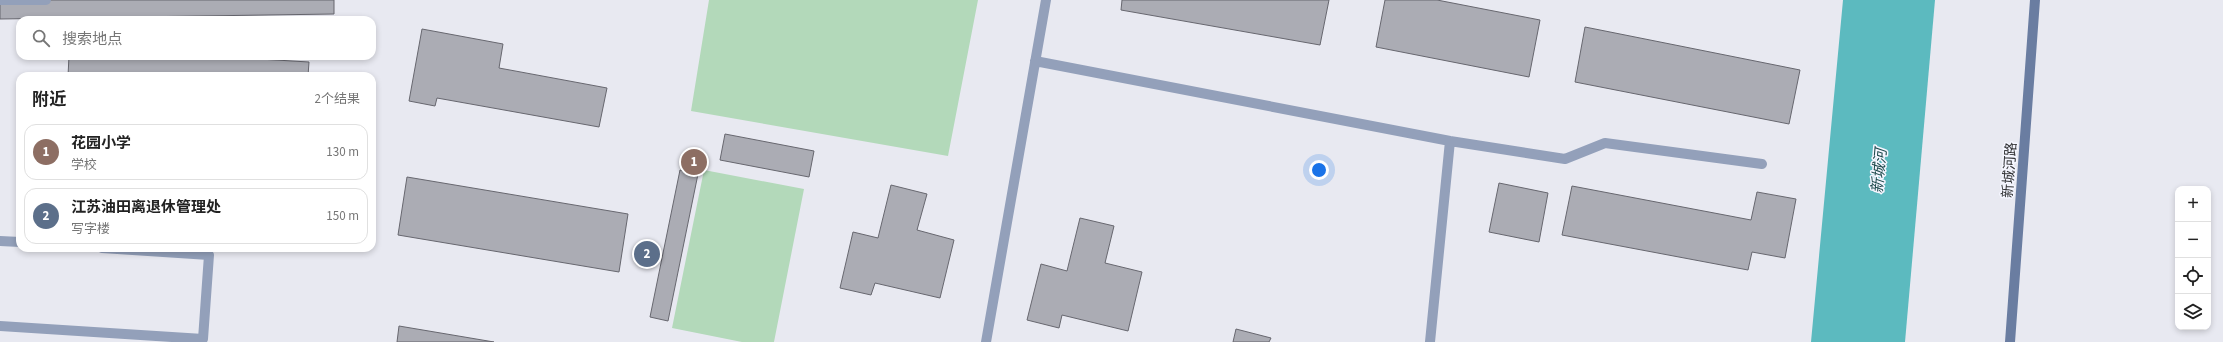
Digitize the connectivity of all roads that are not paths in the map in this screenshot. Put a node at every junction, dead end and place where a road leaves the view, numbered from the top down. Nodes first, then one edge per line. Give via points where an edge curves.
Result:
1 (0, 0) edge
2 (46, 0) edge
3 (1046, 0) edge
4 (2035, 0) edge
5 (1035, 61) junction
6 (1450, 141) junction
7 (1762, 164) dead end
8 (0, 241) edge
9 (16, 242) edge
10 (156, 252) edge
11 (0, 326) edge
12 (986, 342) edge
13 (1430, 342) edge
14 (2010, 342) edge

1 - 2 lane
3 - 5 lane
4 - 14 street, 新城河路
5 - 6 lane
5 - 12 lane
6 - 7 lane via 1566,159 1605,143
6 - 13 lane
8 - 9 lane
10 - 11 lane via 210,256 202,339

